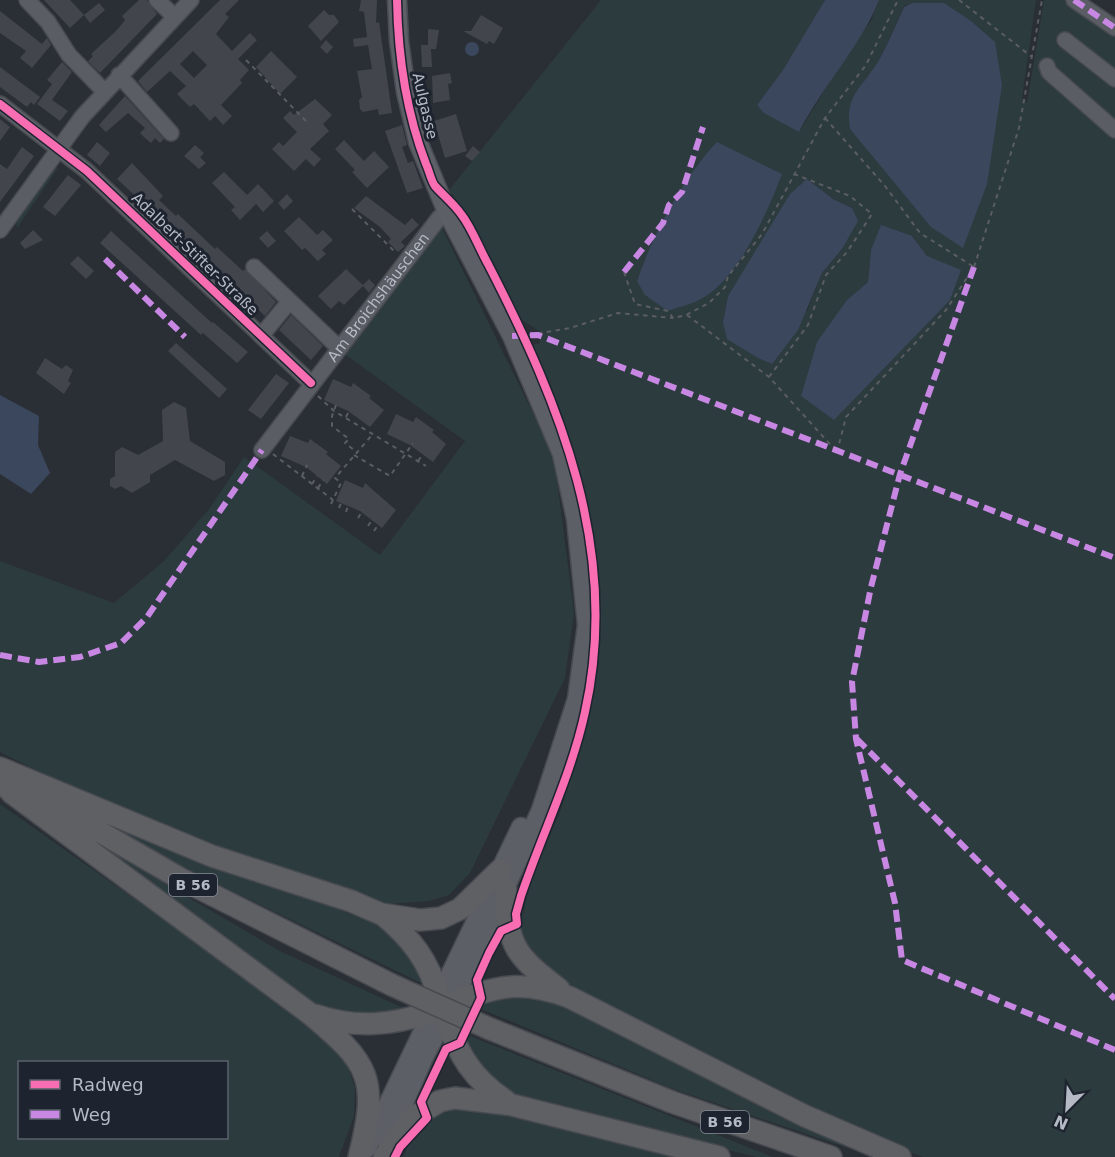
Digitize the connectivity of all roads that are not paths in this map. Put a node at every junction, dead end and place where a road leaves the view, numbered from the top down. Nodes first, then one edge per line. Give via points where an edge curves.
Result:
1 (27, 0) edge
2 (158, 0) edge
3 (191, 0) edge
4 (397, 0) edge
5 (1074, 0) edge
6 (175, 17) junction
7 (1115, 28) edge
8 (1065, 40) dead end
9 (1047, 66) dead end
10 (119, 75) junction
11 (1115, 79) edge
12 (104, 91) junction
13 (0, 104) edge
14 (1115, 130) edge
15 (171, 133) dead end
16 (59, 148) junction
17 (447, 212) junction
18 (0, 230) edge
19 (254, 267) dead end
20 (289, 303) junction
21 (261, 336) junction
22 (338, 347) junction
23 (311, 383) junction
24 (264, 447) road end
25 (0, 770) edge
26 (0, 780) edge
27 (503, 880) junction
28 (381, 914) junction
29 (569, 997) junction
30 (442, 1008) junction
31 (309, 1013) junction
32 (512, 1105) junction
33 (826, 1156) edge
34 (361, 1157) edge
35 (382, 1157) edge
36 (719, 1157) edge
37 (900, 1157) edge

1 - 12 street via 48,22 69,55
2 - 6 street
3 - 6 street
4 - 17 main road, Aulgasse via 411,118
5 - 7 street
6 - 10 street
8 - 11 street
9 - 14 street
10 - 12 street
10 - 15 street
12 - 16 street
13 - 16 street, Adalbert-Stifter-Straße
16 - 18 street
16 - 21 street, Adalbert-Stifter-Straße
17 - 22 street, Am Broichshäuschen
17 - 27 main road, Aulgasse via 512,336 562,454 574,510 587,625 577,699 541,810
19 - 20 street
20 - 21 street
20 - 22 street
21 - 23 street, Adalbert-Stifter-Straße
22 - 23 street, Am Broichshäuschen
23 - 24 street, Am Broichshäuschen
25 - 28 highway via 212,856
25 - 33 highway, B 56, bridge via 181,879 392,985 642,1091
26 - 31 highway via 21,800
27 - 28 highway via 441,918 420,920
27 - 29 highway via 508,928 519,955
27 - 30 main road, Aulgasse
28 - 30 highway via 403,931 420,952 434,978
29 - 30 highway via 528,985 506,985
29 - 37 highway via 805,1116
30 - 31 highway via 376,1025 334,1022
30 - 32 highway via 455,1045 474,1076
30 - 34 main road
30 - 35 main road
31 - 34 highway via 355,1054 364,1074 370,1106
32 - 35 highway via 472,1098 440,1101 412,1118
32 - 36 highway

